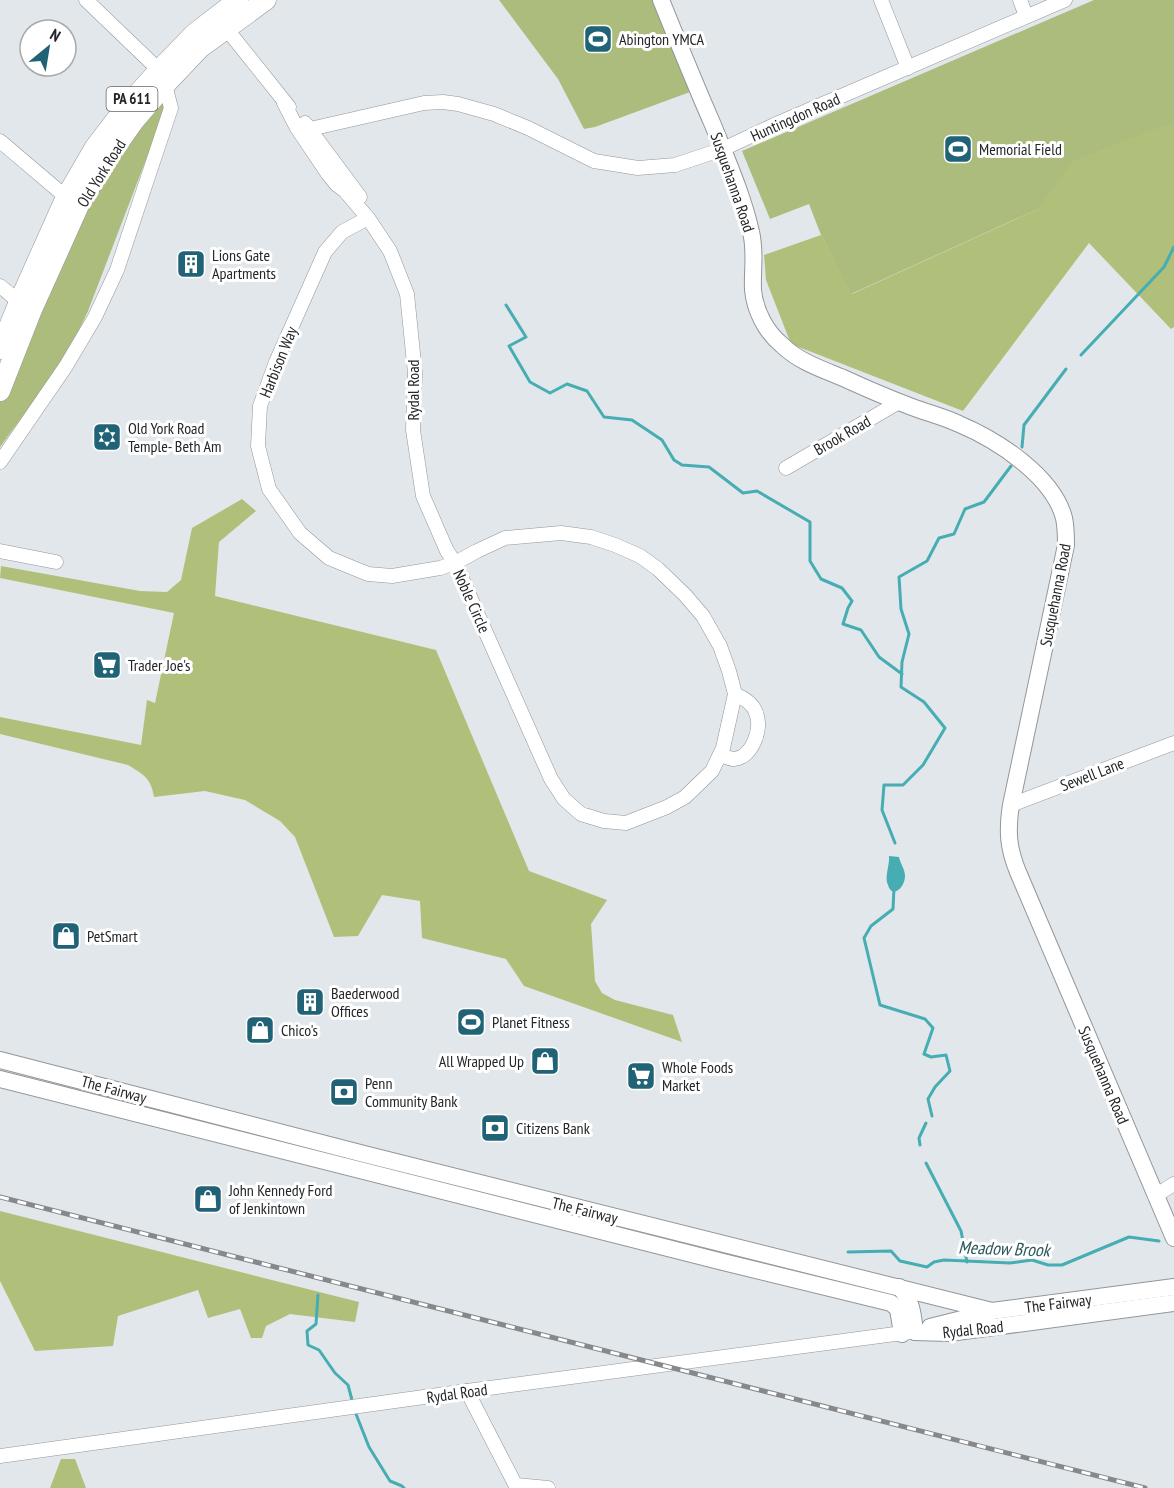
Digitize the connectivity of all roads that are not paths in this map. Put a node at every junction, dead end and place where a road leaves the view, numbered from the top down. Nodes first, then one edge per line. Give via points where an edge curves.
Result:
1 (86, 0) edge
2 (238, 0) edge
3 (266, 0) edge
4 (661, 0) edge
5 (881, 0) edge
6 (1020, 0) edge
7 (1065, 0) edge
8 (1026, 16) junction
9 (221, 22) junction
10 (908, 68) junction
11 (162, 77) junction
12 (284, 103) junction
13 (310, 129) junction
14 (0, 141) edge
15 (723, 149) junction
16 (324, 158) junction
17 (73, 200) junction
18 (368, 218) junction
19 (0, 286) edge
20 (25, 307) junction
21 (0, 348) edge
22 (0, 392) edge
23 (899, 402) junction
24 (0, 462) edge
25 (786, 468) dead end
26 (0, 551) edge
27 (56, 562) dead end
28 (455, 563) junction
29 (735, 694) junction
30 (1174, 743) edge
31 (720, 754) junction
32 (1011, 805) junction
33 (0, 1060) edge
34 (0, 1079) edge
35 (1174, 1184) edge
36 (1155, 1196) junction
37 (1173, 1236) edge
38 (788, 1260) junction
39 (783, 1277) junction
40 (899, 1287) junction
41 (1174, 1287) edge
42 (1174, 1303) edge
43 (993, 1311) junction
44 (908, 1333) junction
45 (467, 1391) junction
46 (0, 1456) edge
47 (516, 1486) edge
48 (549, 1488) edge

1 - 11 street
2 - 9 highway, Old York Road / PA 611
3 - 9 highway, Old York Road / PA 611
4 - 15 main road, Susquehanna Road
5 - 10 street
6 - 8 street
7 - 8 street, Huntingdon Road
8 - 10 street, Huntingdon Road
9 - 11 highway, Old York Road / PA 611 via 195,33
9 - 12 street, Rydal Road
10 - 15 street, Huntingdon Road
11 - 17 highway, Old York Road / PA 611 via 124,109 95,147
11 - 24 street via 171,108 117,270 66,366
12 - 13 street, Rydal Road
12 - 16 street, Rydal Road via 297,128
13 - 15 street, Huntingdon Road via 443,102 494,114 594,161 638,168 675,165
13 - 16 street, Rydal Road
14 - 17 street
15 - 23 main road, Susquehanna Road via 753,239 756,307 771,334 782,346 816,367
16 - 18 street, Rydal Road via 362,200
17 - 20 highway, Old York Road / PA 611
18 - 28 street, Rydal Road via 390,251 407,294 415,373 413,430 423,496
18 - 28 street, Harbison Way via 342,232 325,252 260,406 258,446 269,489 300,533 329,558 368,574 392,576
19 - 20 street
20 - 21 highway, Old York Road / PA 611
20 - 22 highway, Old York Road / PA 611
23 - 25 street, Brook Road
23 - 32 main road, Susquehanna Road via 957,423 995,443 1030,468 1052,493 1064,516 1065,552
26 - 27 street
28 - 29 street, Noble Circle via 505,538 561,533 591,537 640,556 665,575 703,616 720,646
28 - 31 street, Noble Circle via 551,779 564,799 581,814 626,823 667,807 685,797 712,771
29 - 31 street, Noble Circle
29 - 31 street via 756,713 758,729 744,756 733,759
30 - 32 street, Sewell Lane
32 - 36 main road, Susquehanna Road via 1011,856
33 - 38 main road, The Fairway
34 - 39 main road, The Fairway
35 - 36 street
36 - 37 main road, Susquehanna Road
38 - 39 main road
38 - 40 main road, The Fairway
39 - 44 main road, The Fairway via 891,1303 898,1309
40 - 43 main road, The Fairway
40 - 44 main road via 912,1309
41 - 43 main road, The Fairway
42 - 44 main road, Rydal Road via 949,1333
43 - 44 main road, Rydal Road
44 - 45 street, Rydal Road
45 - 46 street, Rydal Road
45 - 47 street
47 - 48 street

